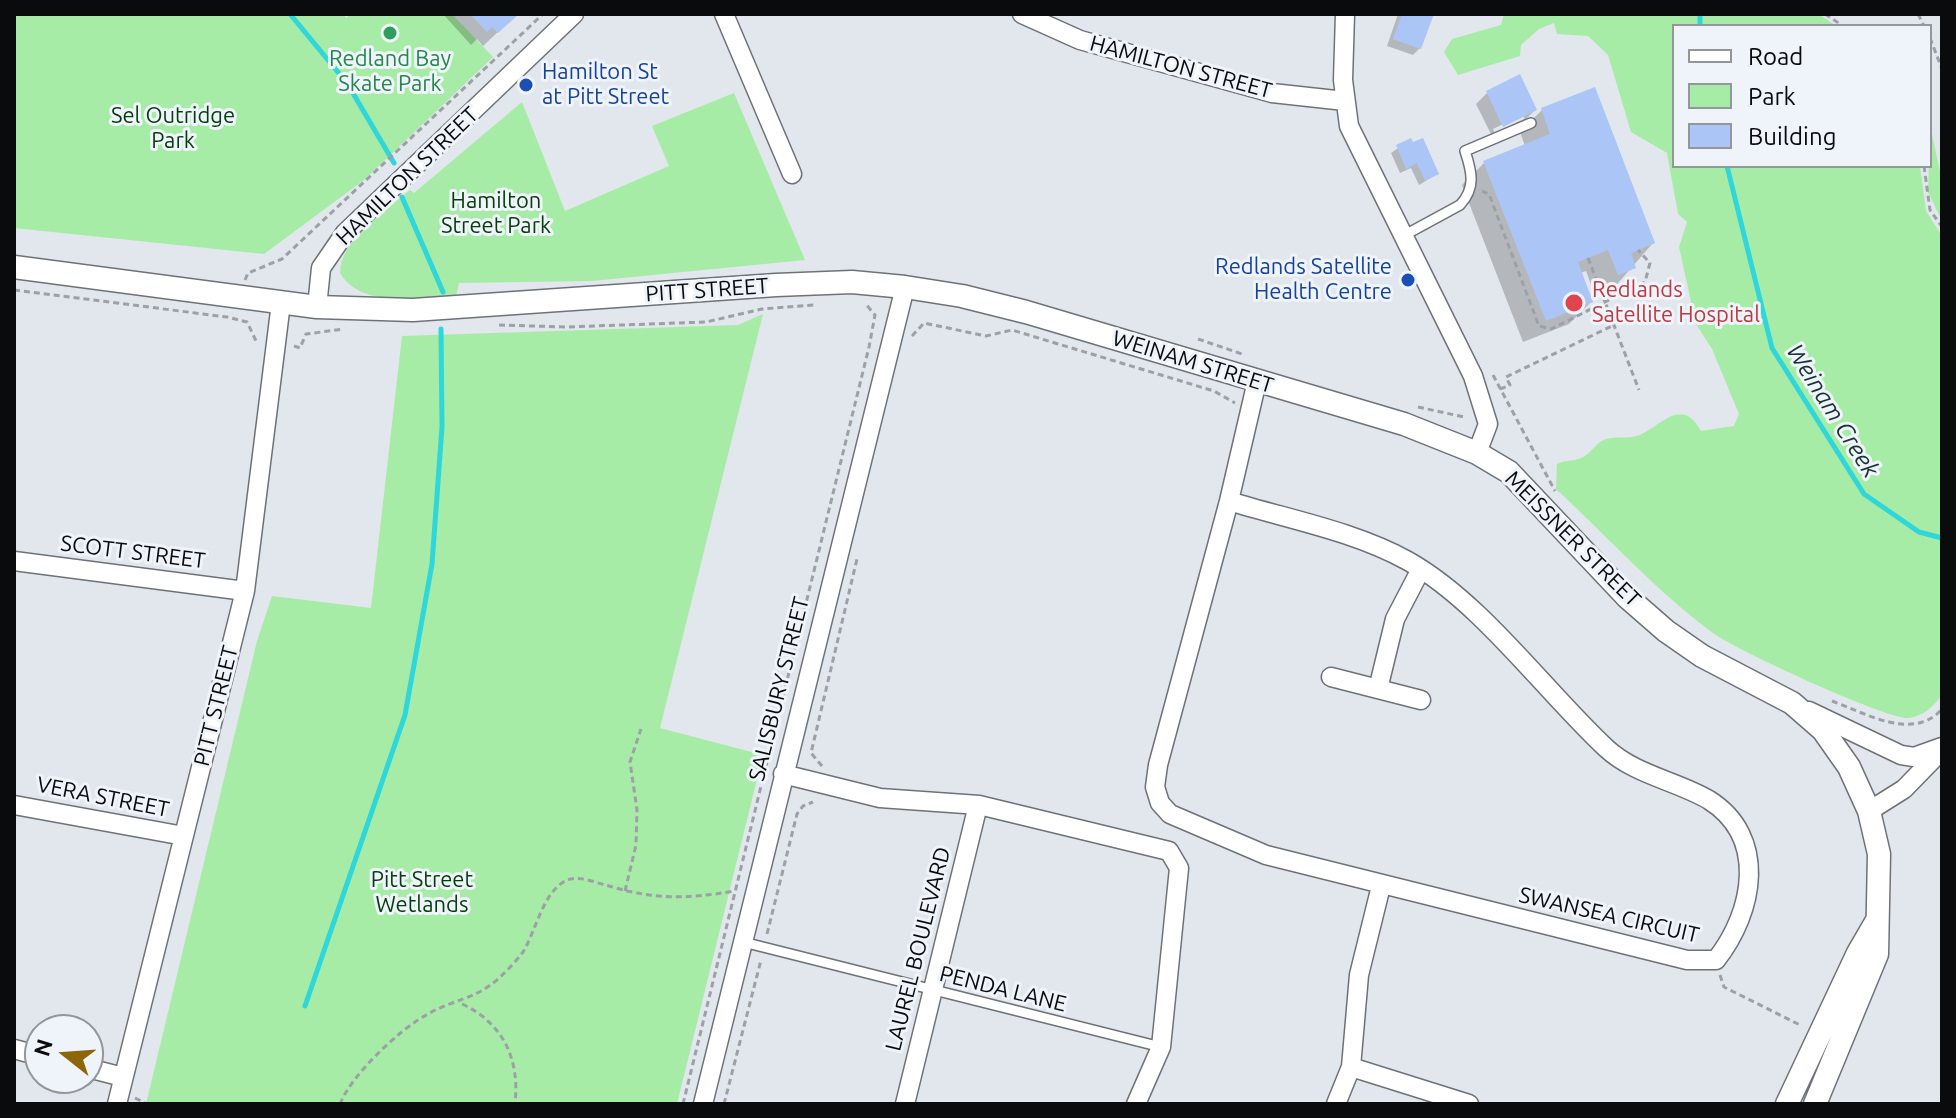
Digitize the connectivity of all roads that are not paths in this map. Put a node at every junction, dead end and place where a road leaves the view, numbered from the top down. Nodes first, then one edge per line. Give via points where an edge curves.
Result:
1 (574, 14) edge
2 (724, 14) edge
3 (1022, 14) edge
4 (1345, 14) edge
5 (1345, 101) junction
6 (1531, 123) dead end
7 (792, 174) dead end
8 (1403, 236) junction
9 (14, 267) edge
10 (905, 287) junction
11 (281, 303) junction
12 (317, 307) junction
13 (1257, 381) junction
14 (1477, 453) junction
15 (1229, 501) junction
16 (14, 561) edge
17 (1421, 569) junction
18 (245, 591) junction
19 (1331, 677) dead end
20 (1378, 689) junction
21 (1421, 700) dead end
22 (1792, 703) junction
23 (1942, 748) edge
24 (783, 774) junction
25 (14, 805) edge
26 (978, 805) junction
27 (1869, 811) junction
28 (184, 836) junction
29 (1381, 886) junction
30 (1878, 919) junction
31 (743, 942) junction
32 (933, 990) junction
33 (1161, 1047) junction
34 (1351, 1067) junction
35 (104, 1072) edge
36 (123, 1077) junction
37 (117, 1104) edge
38 (703, 1104) edge
39 (905, 1104) edge
40 (1136, 1104) edge
41 (1336, 1104) edge
42 (1469, 1104) edge
43 (1787, 1104) edge
44 (1815, 1104) edge

1 - 12 street, HAMILTON STREET via 345,233 321,268
2 - 7 street
3 - 5 street, HAMILTON STREET via 1080,40 1257,89 1308,100
4 - 5 street
5 - 8 street via 1349,126
6 - 8 lane via 1465,151 1473,175 1460,205
8 - 14 street via 1486,411 1488,424
9 - 11 street
10 - 12 street, PITT STREET via 852,282 413,310
10 - 13 street, WEINAM STREET via 1026,312
10 - 24 street, SALISBURY STREET
11 - 12 street
11 - 18 street, PITT STREET
13 - 14 street, WEINAM STREET via 1404,424
13 - 15 street, SWANSEA CIRCUIT
14 - 22 street, MEISSNER STREET via 1509,472 1666,631
15 - 17 street, SWANSEA CIRCUIT via 1362,542
15 - 29 street, SWANSEA CIRCUIT via 1158,765 1155,787 1160,803 1185,822 1266,855
16 - 18 street, SCOTT STREET
17 - 20 street via 1395,619
17 - 29 street, SWANSEA CIRCUIT via 1456,596 1609,751 1706,798 1732,819 1752,873 1733,934 1716,960 1687,960
18 - 28 street, PITT STREET
19 - 20 street
20 - 21 street
22 - 23 street via 1901,755 1914,757
22 - 27 street, MEISSNER STREET via 1840,751
23 - 27 street via 1912,783
24 - 26 street via 889,800
24 - 31 street, SALISBURY STREET via 745,893
25 - 28 street, VERA STREET
26 - 32 street, LAUREL BOULEVARD
26 - 33 street via 1169,851 1179,868
27 - 30 street, MEISSNER STREET via 1880,863
28 - 36 street, PITT STREET
29 - 34 street via 1359,975
30 - 43 street
30 - 44 street, MEISSNER STREET via 1877,954
31 - 32 lane, PENDA LANE
31 - 38 street, SALISBURY STREET
32 - 33 lane, PENDA LANE
32 - 39 street, LAUREL BOULEVARD
33 - 40 street
34 - 41 street
34 - 42 street
35 - 36 street
36 - 37 street, PITT STREET

